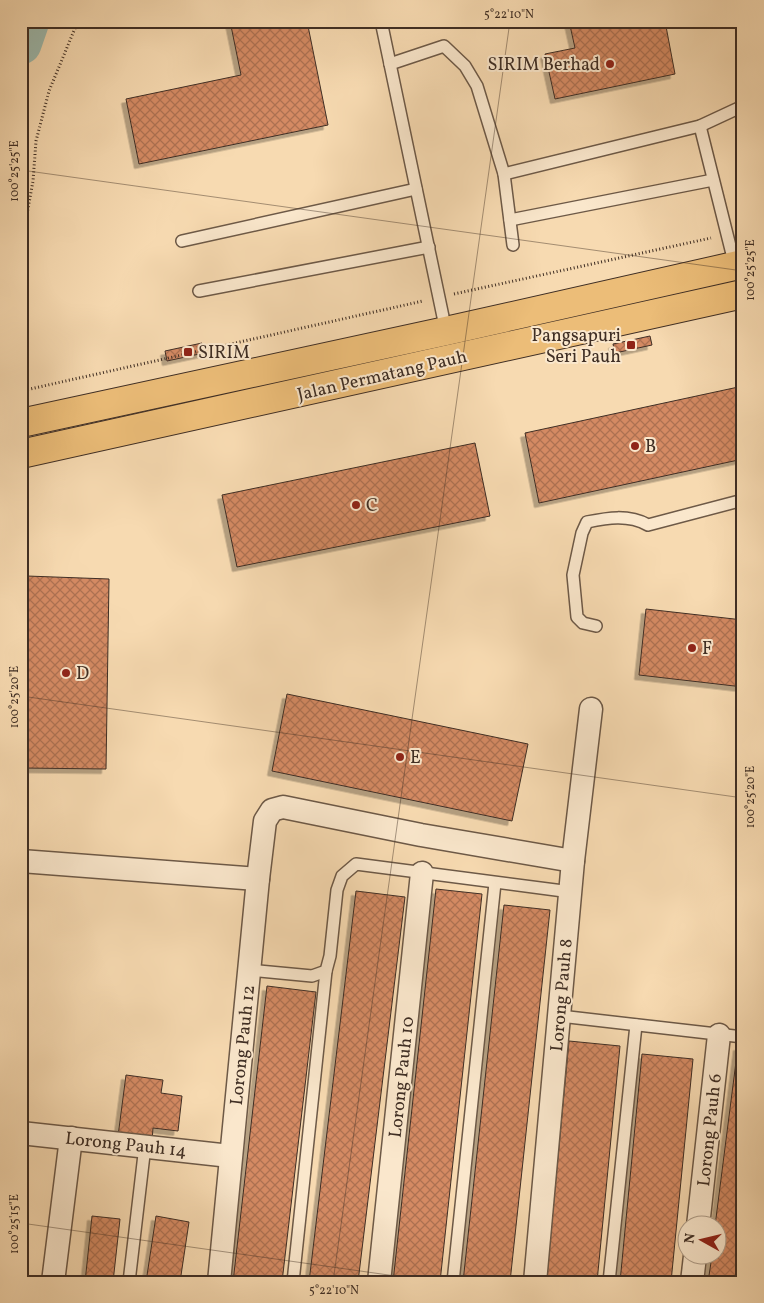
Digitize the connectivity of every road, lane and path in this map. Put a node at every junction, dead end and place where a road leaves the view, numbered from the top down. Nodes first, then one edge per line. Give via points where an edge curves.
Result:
1 (78, 21) edge
2 (381, 21) edge
3 (390, 64) junction
4 (743, 106) edge
5 (700, 126) junction
6 (504, 174) junction
7 (713, 180) junction
8 (416, 189) junction
9 (510, 220) junction
10 (21, 234) edge
11 (728, 234) junction
12 (182, 241) dead end
13 (513, 245) dead end
14 (428, 247) junction
15 (739, 265) edge
16 (199, 291) dead end
17 (743, 294) edge
18 (440, 298) junction
19 (446, 331) junction
20 (21, 391) edge
21 (21, 423) edge
22 (21, 454) edge
23 (743, 500) edge
24 (596, 626) dead end
25 (591, 709) dead end
26 (21, 861) edge
27 (573, 861) junction
28 (422, 873) junction
29 (258, 879) junction
30 (496, 883) junction
31 (570, 892) junction
32 (249, 970) junction
33 (326, 971) junction
34 (560, 1016) junction
35 (636, 1025) junction
36 (719, 1035) junction
37 (743, 1037) edge
38 (21, 1133) edge
39 (70, 1138) junction
40 (145, 1146) junction
41 (230, 1156) junction
42 (699, 1216) edge
43 (693, 1266) edge
44 (52, 1282) edge
45 (129, 1282) edge
46 (219, 1282) edge
47 (293, 1282) edge
48 (379, 1282) edge
49 (453, 1282) edge
50 (535, 1282) edge
51 (609, 1282) edge
52 (692, 1282) edge

1 - 10 path via 49,91 36,141 27,214
2 - 3 lane
3 - 6 lane via 444,46 464,66 477,86
3 - 8 lane
4 - 5 lane
5 - 6 lane
5 - 7 lane
6 - 9 lane
7 - 9 lane
7 - 11 lane
8 - 12 lane
8 - 14 lane
9 - 13 lane
11 - 15 lane
11 - 18 path
14 - 16 lane
14 - 18 lane
15 - 19 main road, Jalan Permatang Pauh
17 - 22 main road, Jalan Permatang Pauh
18 - 19 lane
18 - 20 path
19 - 21 main road, Jalan Permatang Pauh
23 - 24 lane via 648,525 626,518 587,522 573,575 574,592 577,617 583,623
25 - 27 street, Lorong Pauh 8
26 - 29 street
27 - 29 street, Lorong Pauh 12 via 283,807 272,810 265,821
27 - 31 street, Lorong Pauh 8
28 - 30 lane
28 - 33 lane via 356,864 342,876 337,890
28 - 48 street, Lorong Pauh 10
29 - 32 street, Lorong Pauh 12
30 - 31 lane
30 - 49 lane
31 - 34 street, Lorong Pauh 8
32 - 33 lane via 312,976
32 - 41 street, Lorong Pauh 12
33 - 47 lane
34 - 35 lane
34 - 50 street, Lorong Pauh 8
35 - 36 lane
35 - 51 lane
36 - 37 lane
36 - 42 street, Lorong Pauh 6
38 - 39 street, Lorong Pauh 14
39 - 40 street, Lorong Pauh 14
39 - 44 street
40 - 41 street, Lorong Pauh 14
40 - 45 lane
41 - 46 street, Lorong Pauh 12
43 - 52 street

